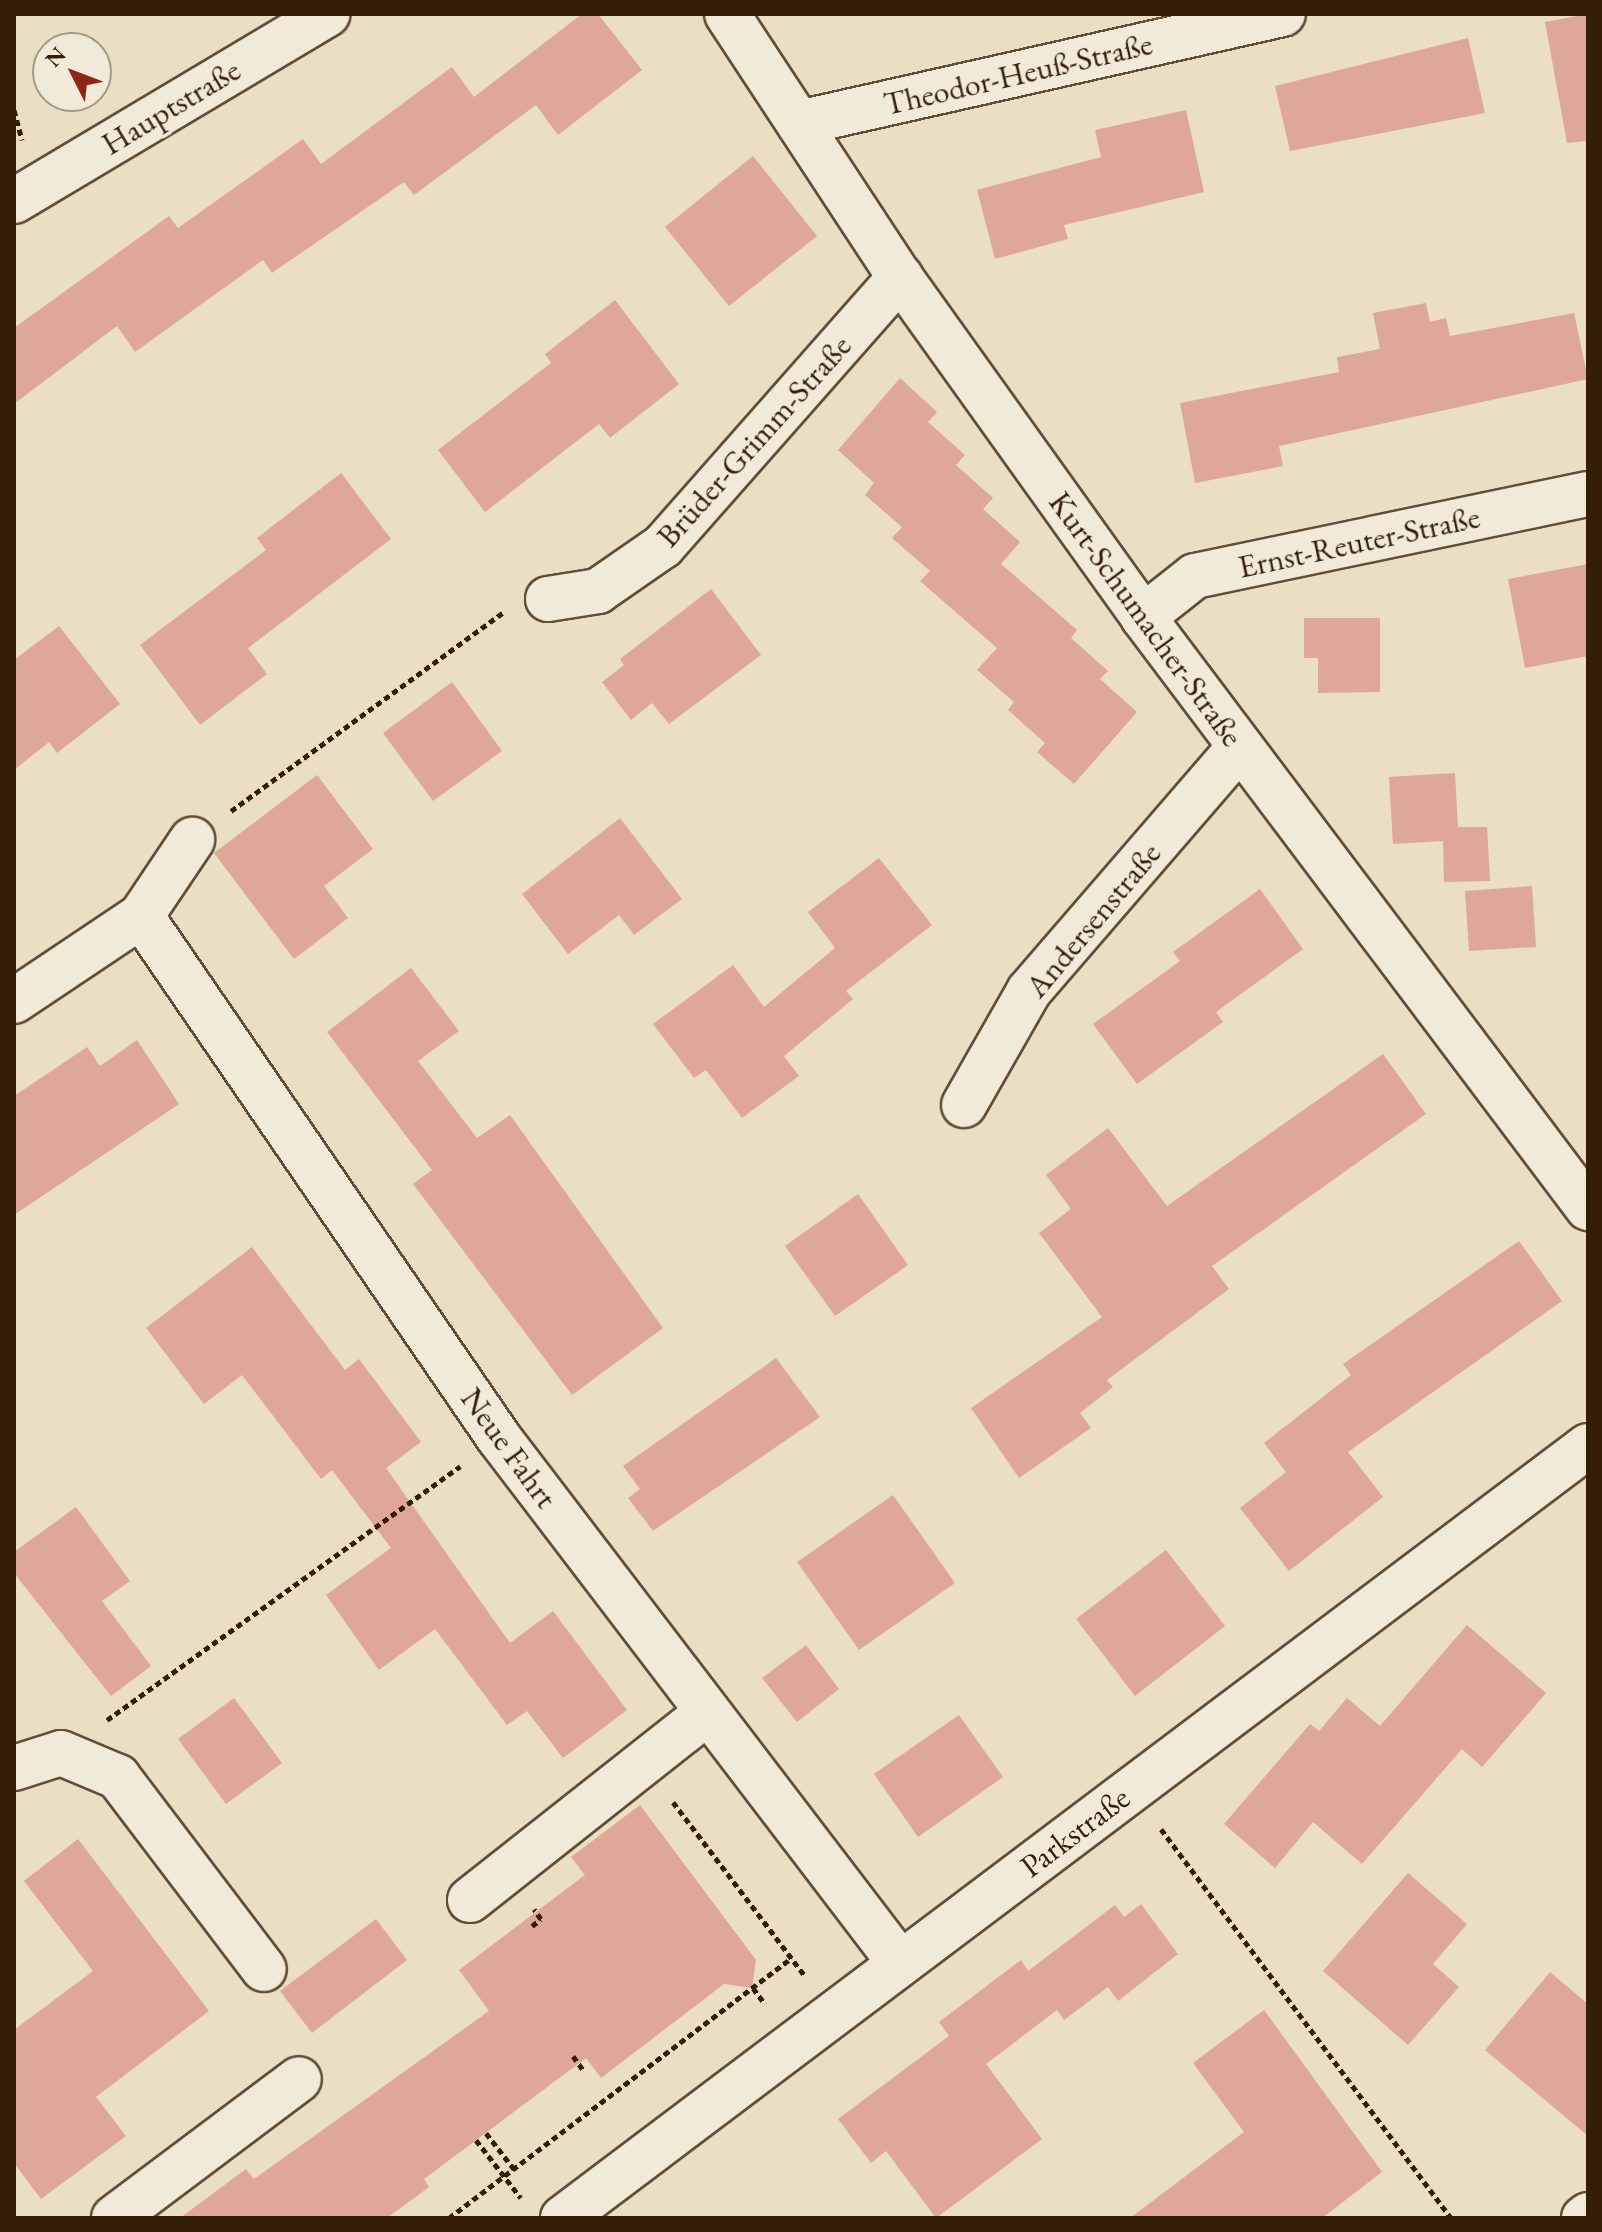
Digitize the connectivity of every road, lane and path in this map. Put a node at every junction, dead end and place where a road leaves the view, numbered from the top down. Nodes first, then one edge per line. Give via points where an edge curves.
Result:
1 (328, 14) edge
2 (727, 14) edge
3 (1283, 14) edge
4 (799, 123) junction
5 (14, 201) edge
6 (900, 277) junction
7 (1588, 494) edge
8 (548, 599) joint
9 (1143, 617) junction
10 (1239, 748) junction
11 (192, 840) joint
12 (141, 916) junction
13 (14, 1001) edge
14 (964, 1105) dead end
15 (1588, 1208) edge
16 (499, 1438) junction
17 (1588, 1446) edge
18 (708, 1712) junction
19 (61, 1753) junction
20 (14, 1768) edge
21 (662, 1787) dead end
22 (1131, 1790) junction
23 (470, 1900) dead end
24 (792, 1958) junction
25 (900, 1963) junction
26 (264, 1969) dead end
27 (821, 1972) dead end
28 (573, 2056) dead end
29 (584, 2071) dead end
30 (299, 2079) dead end
31 (486, 2133) dead end
32 (476, 2140) dead end
33 (514, 2169) junction
34 (504, 2176) junction
35 (545, 2212) edge
36 (114, 2218) edge
37 (411, 2218) edge
38 (434, 2218) edge
39 (449, 2218) edge
40 (1451, 2218) edge

1 - 5 street, Hauptstraße
2 - 4 street, Kurt-Schumacher-Straße
3 - 4 street, Theodor-Heuß-Straße
4 - 6 street, Kurt-Schumacher-Straße
6 - 8 street, Brüder-Grimm-Straße via 663,546 598,591
6 - 9 street, Kurt-Schumacher-Straße
7 - 9 street, Ernst-Reuter-Straße via 1195,576
8 - 11 path via 499,614
9 - 10 street, Kurt-Schumacher-Straße
10 - 14 street, Andersenstraße via 1029,991
10 - 15 street, Kurt-Schumacher-Straße
11 - 12 street
12 - 13 street
12 - 16 street, Neue Fahrt
16 - 18 street, Neue Fahrt
16 - 19 path
17 - 22 street, Parkstraße
18 - 23 street
18 - 25 street, Neue Fahrt
19 - 20 street
19 - 26 street via 118,1777
21 - 24 path
22 - 25 street, Parkstraße
22 - 40 path
24 - 27 path via 809,1981
24 - 33 path
25 - 35 street, Parkstraße
28 - 29 path
30 - 36 street
31 - 33 path
32 - 34 path
33 - 34 path
34 - 35 path
34 - 39 path
37 - 38 path

